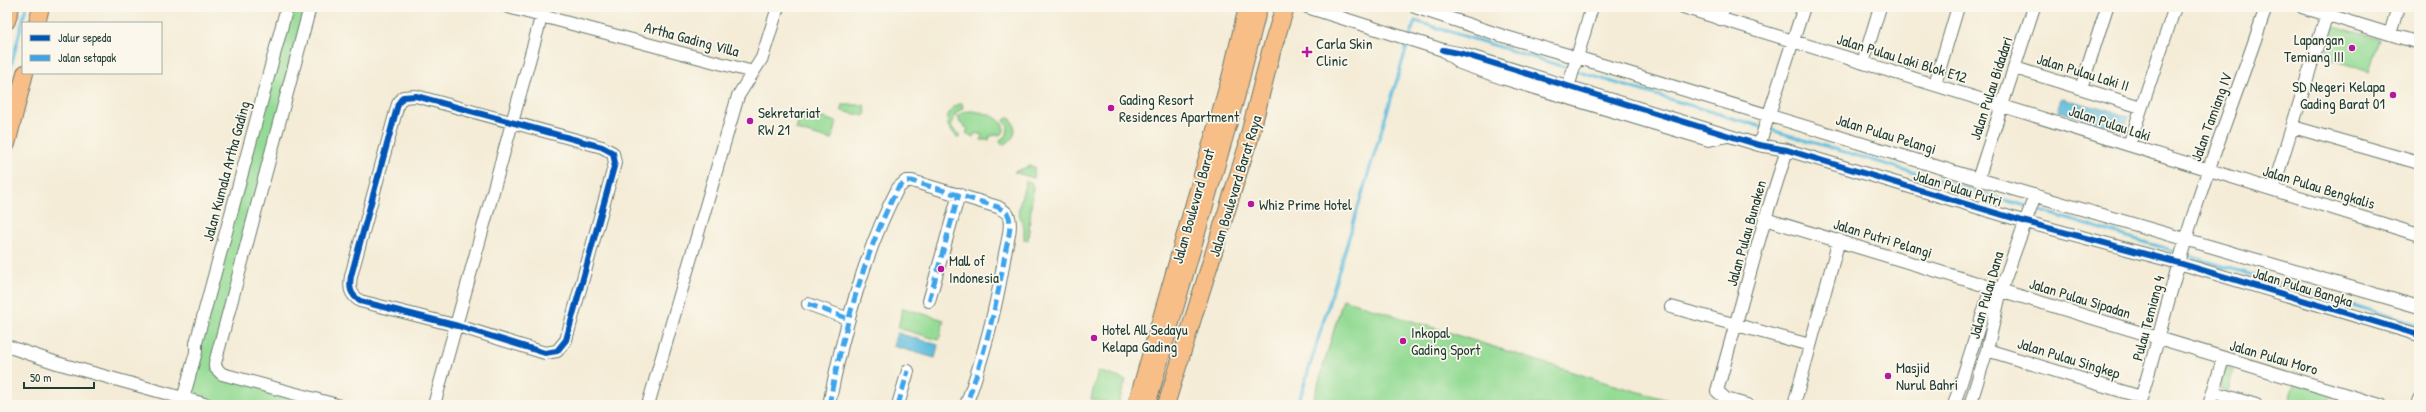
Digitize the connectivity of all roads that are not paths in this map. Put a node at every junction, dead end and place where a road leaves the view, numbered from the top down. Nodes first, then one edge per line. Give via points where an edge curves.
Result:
1 (11, 7) edge
2 (41, 7) edge
3 (287, 7) edge
4 (310, 7) edge
5 (508, 7) edge
6 (778, 7) edge
7 (1247, 7) edge
8 (1258, 7) edge
9 (1285, 7) edge
10 (1294, 7) edge
11 (1307, 7) edge
12 (1415, 7) edge
13 (1592, 7) edge
14 (1683, 7) edge
15 (1724, 7) edge
16 (1804, 7) edge
17 (1880, 7) edge
18 (1958, 7) edge
19 (2034, 7) edge
20 (2107, 7) edge
21 (2175, 7) edge
22 (2266, 7) edge
23 (2302, 7) edge
24 (2398, 7) edge
25 (2328, 11) edge
26 (543, 12) edge
27 (1720, 19) junction
28 (7, 22) edge
29 (37, 22) edge
30 (2390, 34) junction
31 (1793, 41) junction
32 (2419, 43) edge
33 (1573, 58) junction
34 (1863, 63) junction
35 (2014, 68) junction
36 (753, 72) junction
37 (25, 74) edge
38 (1935, 84) junction
39 (2081, 88) junction
40 (1568, 89) junction
41 (2002, 106) junction
42 (2141, 107) junction
43 (1767, 117) junction
44 (512, 124) junction
45 (2293, 127) junction
46 (1248, 142) junction
47 (1759, 142) junction
48 (7, 144) edge
49 (2129, 145) junction
50 (1787, 150) junction
51 (2418, 160) edge
52 (2208, 171) junction
53 (1978, 179) junction
54 (2273, 189) junction
55 (960, 194) junction
56 (2034, 198) junction
57 (1765, 219) junction
58 (2027, 219) junction
59 (2419, 235) edge
60 (1839, 240) junction
61 (2186, 241) junction
62 (2180, 261) junction
63 (1996, 289) junction
64 (928, 301) dead end
65 (808, 304) dead end
66 (1671, 307) dead end
67 (2419, 307) edge
68 (848, 319) junction
69 (458, 326) junction
70 (1736, 326) junction
71 (2419, 335) edge
72 (2160, 339) junction
73 (1810, 345) junction
74 (9, 348) edge
75 (1987, 350) junction
76 (2223, 359) junction
77 (908, 370) dead end
78 (2213, 392) junction
79 (179, 397) junction
80 (2419, 399) edge
81 (2346, 400) edge
82 (2140, 401) edge
83 (208, 405) edge
84 (338, 405) edge
85 (434, 405) edge
86 (648, 405) edge
87 (829, 405) edge
88 (898, 405) edge
89 (966, 405) edge
90 (1136, 405) edge
91 (1146, 405) edge
92 (1166, 405) edge
93 (1747, 405) edge
94 (1794, 405) edge
95 (1954, 405) edge
96 (1970, 405) edge
97 (2209, 405) edge
98 (2256, 405) edge
99 (2380, 405) edge
100 (2417, 405) edge

1 - 28 main road
2 - 29 main road
3 - 79 street, Jalan Kumala Artha Gading
4 - 84 street via 215,358 216,367 222,374
5 - 26 street, Artha Gading Villa
6 - 36 street via 762,58
7 - 90 main road, Jalan Boulevard Barat via 1230,78
8 - 91 highway
9 - 46 highway
10 - 46 main road, Jalan Boulevard Barat Raya
11 - 40 street, Jalan Pulau Putri via 1443,50 1460,63
12 - 33 street, Jalan Pulau Pelangi
13 - 33 street
14 - 27 street
15 - 27 street
16 - 31 street
17 - 34 street
18 - 38 street
19 - 35 street, Jalan Pulau Bidadari
20 - 39 street
21 - 42 street
22 - 52 street, Jalan Tamiang IV
23 - 25 street
24 - 30 street
25 - 30 street
25 - 45 street
26 - 36 street, Artha Gading Villa
26 - 44 street
27 - 31 street
30 - 32 street
31 - 34 street, Jalan Pulau Laki Blok E12
31 - 43 street
33 - 40 street
33 - 43 street, Jalan Pulau Pelangi
34 - 38 street, Jalan Pulau Laki Blok E12
35 - 39 street, Jalan Pulau Laki II
35 - 41 street, Jalan Pulau Bidadari
36 - 86 street via 738,96
37 - 48 main road
38 - 41 street, Jalan Pulau Laki Blok E12
39 - 42 street, Jalan Pulau Laki II
40 - 47 street, Jalan Pulau Putri via 1670,122 1709,140 1729,136
41 - 49 street, Jalan Pulau Laki
41 - 53 street, Jalan Pulau Bidadari
42 - 49 street
43 - 47 street
43 - 53 street, Jalan Pulau Pelangi
44 - 69 street
44 - 69 street via 608,149 613,153 616,163 562,346 552,354 545,354
44 - 69 street via 416,96 403,96 398,104 351,276 350,291 360,301
45 - 51 street
45 - 54 street
46 - 92 main road, Jalan Boulevard Barat Raya
47 - 50 street, Jalan Pulau Putri
49 - 52 street, Jalan Pulau Laki
50 - 57 street, Jalan Pulau Bunaken
50 - 58 street, Jalan Pulau Putri
52 - 54 street, Jalan Pulau Bengkalis
52 - 61 street, Jalan Tamiang IV
53 - 56 street, Jalan Pulau Pelangi
54 - 59 street, Jalan Pulau Bengkalis
55 - 64 street
55 - 68 street via 912,181 902,183 879,231
55 - 89 street via 998,207 1007,213 1009,222 1004,265 988,337
56 - 58 street, Jalan Pulau Dana
56 - 61 street, Jalan Pulau Pelangi
57 - 60 street, Jalan Putri Pelangi
57 - 70 street, Jalan Pulau Bunaken
58 - 62 street, Jalan Pulau Putri
58 - 63 street, Jalan Pulau Dana
60 - 63 street, Jalan Putri Pelangi
60 - 73 street
61 - 62 street, Jalan Tamiang IV
61 - 67 street, Jalan Pulau Bangka
62 - 71 street, Jalan Pulau Bangka
62 - 72 street, Pulau Temiang 4
63 - 72 street, Jalan Pulau Sipadan
63 - 75 street, Jalan Pulau Dana
63 - 95 street, Jalan Pulau Dana
65 - 68 street
66 - 70 street
68 - 87 street
69 - 85 street
70 - 73 street
70 - 93 street, Jalan Pulau Bunaken via 1716,391 1726,399
72 - 76 street, Jalan Pulau Moro
72 - 82 street, Pulau Temiang 4
73 - 94 street
74 - 79 street
75 - 82 street, Jalan Pulau Singkep
75 - 96 street, Jalan Pulau Dana
76 - 78 street
76 - 81 street, Jalan Pulau Moro
77 - 88 street
78 - 97 street
78 - 98 street
79 - 83 street
80 - 100 street
81 - 99 street, Jalan Pulau Moro

